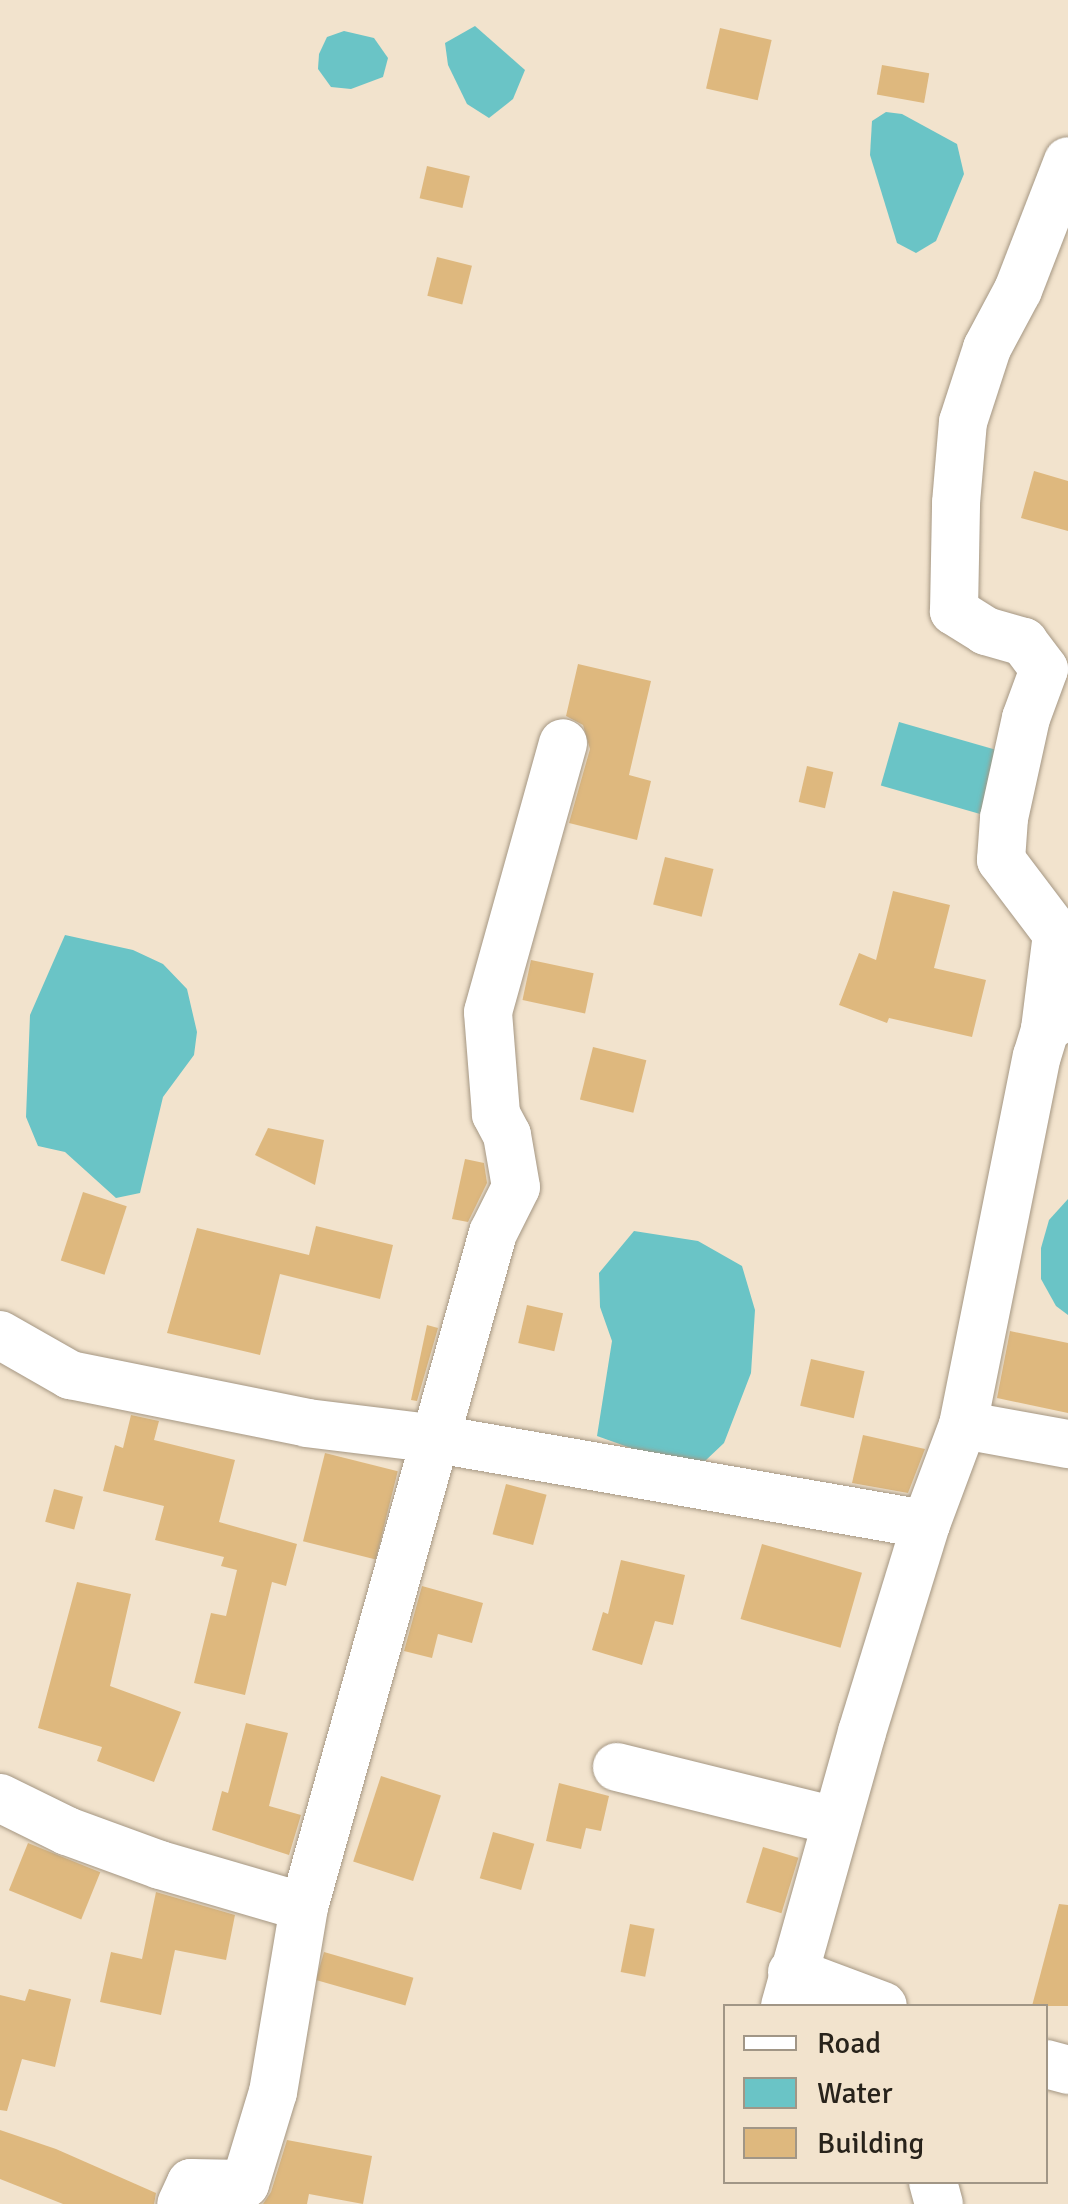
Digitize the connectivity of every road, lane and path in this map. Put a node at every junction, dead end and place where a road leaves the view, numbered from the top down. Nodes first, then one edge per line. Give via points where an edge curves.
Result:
1 (1068, 161) edge
2 (563, 743) dead end
3 (1056, 1022) edge
4 (0, 1336) edge
5 (963, 1425) junction
6 (437, 1439) junction
7 (1068, 1444) edge
8 (926, 1524) junction
9 (617, 1768) dead end
10 (0, 1798) edge
11 (835, 1821) junction
12 (304, 1907) junction
13 (788, 1990) edge
14 (871, 2004) edge
15 (181, 2204) edge

1 - 3 street via 1018,290 987,348 963,422 954,611 986,631 1024,642 1044,669 1026,718 1001,860 1058,934
2 - 6 street via 488,1012 496,1114 507,1135 516,1188 493,1232
3 - 5 street
4 - 6 street via 70,1375 307,1423
5 - 7 street
5 - 8 street
6 - 8 street
6 - 12 street
8 - 11 street
9 - 11 street
10 - 12 street via 160,1865
11 - 13 street
12 - 15 street via 273,2092 245,2184 191,2183
13 - 14 street

